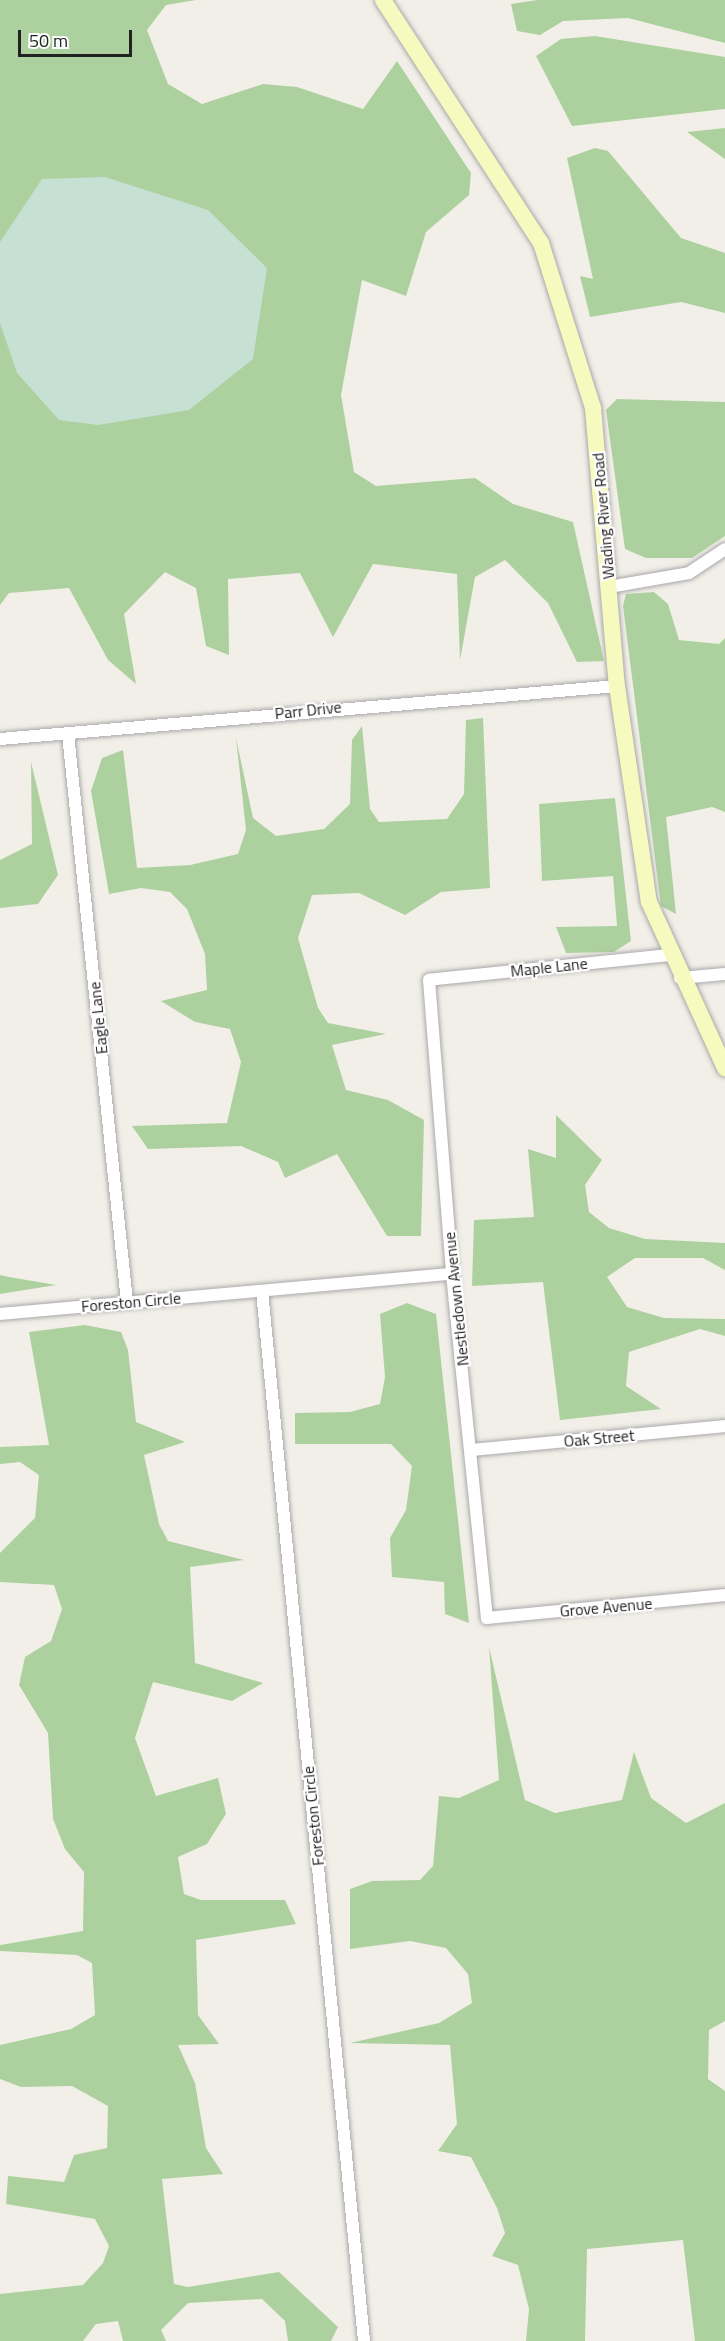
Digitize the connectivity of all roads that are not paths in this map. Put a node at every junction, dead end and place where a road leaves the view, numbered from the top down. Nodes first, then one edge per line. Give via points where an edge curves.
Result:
1 (383, 0) edge
2 (725, 549) edge
3 (609, 587) junction
4 (616, 686) junction
5 (68, 734) junction
6 (0, 739) edge
7 (669, 955) junction
8 (725, 974) edge
9 (680, 978) junction
10 (429, 980) joint
11 (725, 1068) edge
12 (452, 1274) junction
13 (262, 1291) junction
14 (127, 1302) junction
15 (0, 1314) edge
16 (725, 1426) edge
17 (472, 1450) junction
18 (725, 1595) edge
19 (487, 1618) joint
20 (364, 2341) edge

1 - 3 main road, Wading River Road via 541,243 593,408
2 - 3 street via 689,573
3 - 4 main road, Wading River Road
4 - 5 street, Parr Drive
4 - 7 main road, Wading River Road via 644,879
5 - 6 street, Parr Drive
5 - 14 street, Eagle Lane
7 - 9 main road, Wading River Road
7 - 10 street, Maple Lane
8 - 9 street
9 - 11 main road, Wading River Road
10 - 12 street, Nestledown Avenue
12 - 13 street, Foreston Circle
12 - 17 street, Nestledown Avenue
13 - 14 street, Foreston Circle
13 - 20 street, Foreston Circle
14 - 15 street, Foreston Circle
16 - 17 street, Oak Street
17 - 19 street, Nestledown Avenue
18 - 19 street, Grove Avenue

